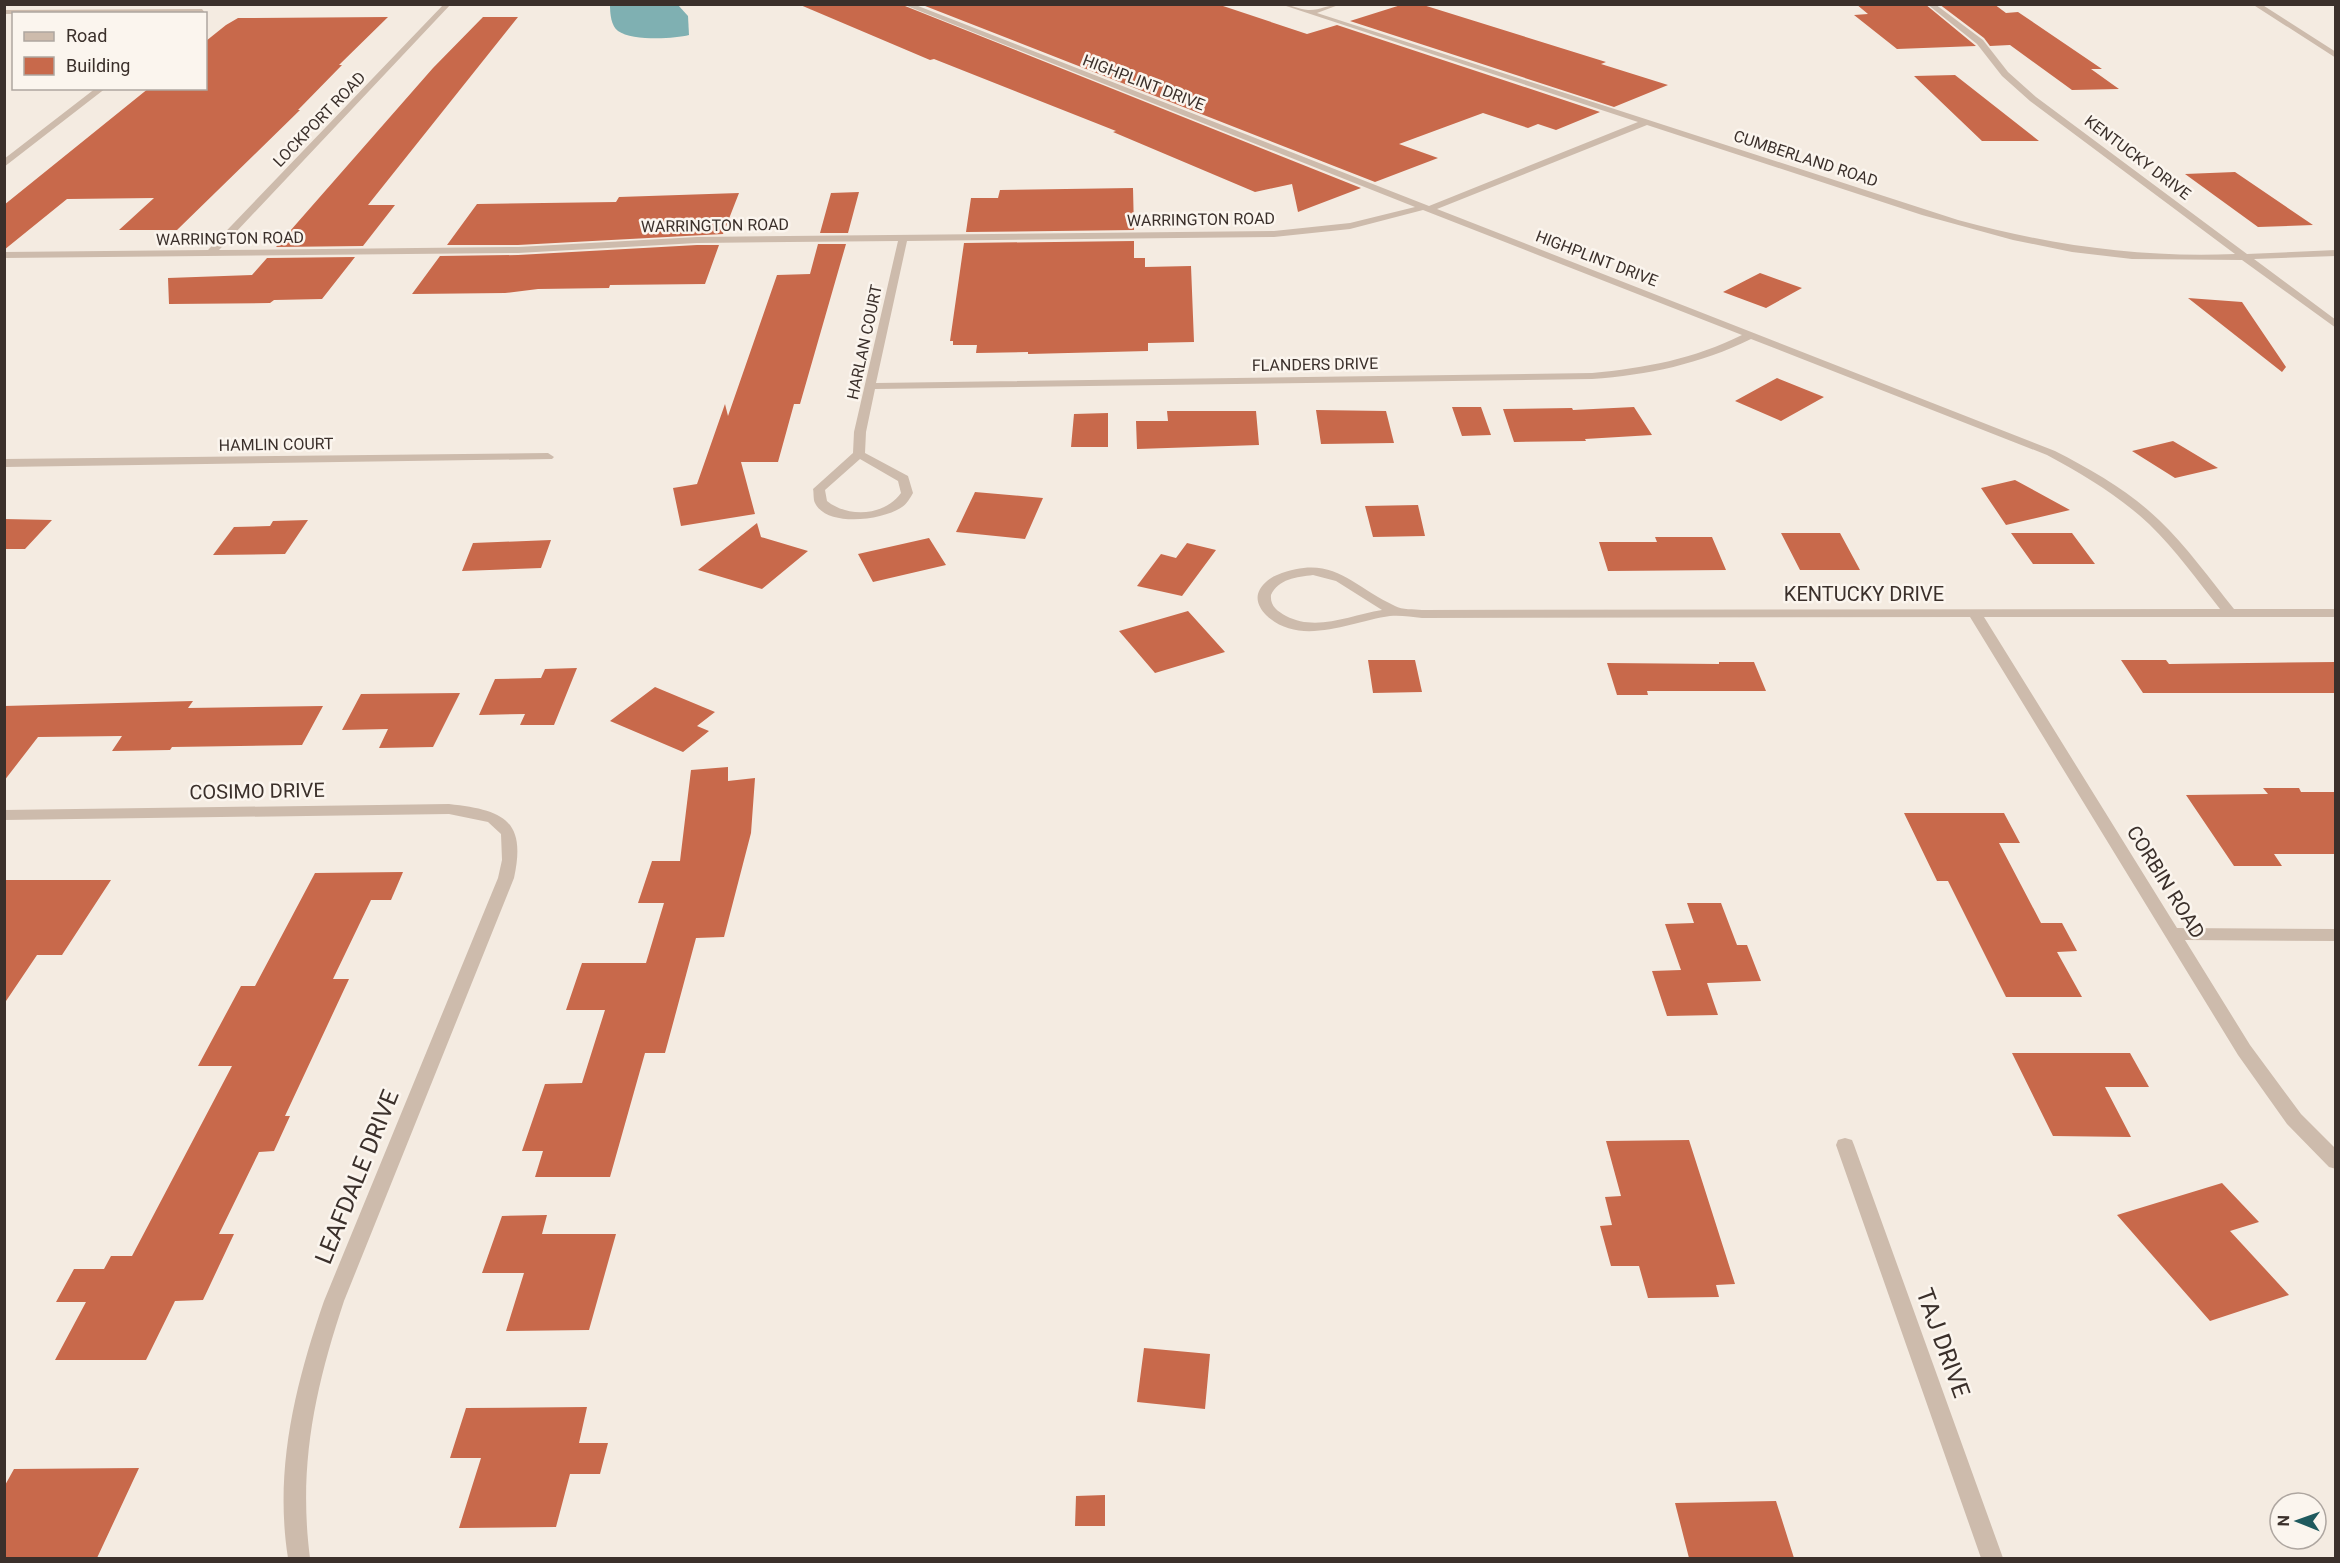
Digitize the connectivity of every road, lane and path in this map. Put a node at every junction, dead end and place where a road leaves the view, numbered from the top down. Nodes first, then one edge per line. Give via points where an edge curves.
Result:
1 (211, 4) edge
2 (448, 4) edge
3 (904, 4) edge
4 (1283, 4) edge
5 (1338, 4) edge
6 (1930, 4) edge
7 (2255, 4) edge
8 (4, 12) edge
9 (201, 12) edge
10 (1309, 13) junction
11 (2336, 56) edge
12 (99, 90) edge
13 (1647, 123) junction
14 (4, 164) edge
15 (1427, 208) junction
16 (903, 238) junction
17 (211, 253) junction
18 (2336, 253) edge
19 (4, 255) edge
20 (2244, 256) junction
21 (2336, 325) edge
22 (1751, 334) junction
23 (871, 386) junction
24 (859, 454) junction
25 (548, 458) dead end
26 (4, 463) edge
27 (1393, 611) junction
28 (2230, 613) junction
29 (2336, 613) edge
30 (1975, 614) junction
31 (4, 814) edge
32 (506, 827) joint
33 (2172, 934) junction
34 (2336, 935) edge
35 (1845, 1145) dead end
36 (2336, 1162) edge
37 (299, 1558) edge
38 (1992, 1558) edge

1 - 9 street
2 - 17 street, LOCKPORT ROAD
3 - 15 street, HIGHPLINT DRIVE
4 - 10 street, CUMBERLAND ROAD
5 - 10 street
6 - 20 street, KENTUCKY DRIVE via 1980,42 2027,94
7 - 11 street
8 - 9 street
10 - 13 street, CUMBERLAND ROAD
12 - 14 street
13 - 15 street, WARRINGTON ROAD
13 - 20 street, CUMBERLAND ROAD via 2018,239 2122,255
15 - 16 street, WARRINGTON ROAD via 1383,221 1301,232
15 - 22 street, HIGHPLINT DRIVE
16 - 17 street, WARRINGTON ROAD via 665,240 518,250
16 - 23 street, HARLAN COURT
17 - 19 street, WARRINGTON ROAD
18 - 20 street, CUMBERLAND ROAD
20 - 21 street, KENTUCKY DRIVE
22 - 23 street, FLANDERS DRIVE via 1724,349 1675,365 1628,374
22 - 28 street, HIGHPLINT DRIVE via 2022,440 2080,468 2114,489 2156,524
23 - 24 street, HARLAN COURT
24 - 24 street via 904,479 908,486 904,500 885,511 859,516 835,513 820,503 819,489
25 - 26 street, HAMLIN COURT
27 - 27 street, KENTUCKY DRIVE via 1332,626 1300,626 1273,615 1264,597 1276,580 1287,575 1327,573 1350,582
27 - 30 street, KENTUCKY DRIVE
28 - 29 street, KENTUCKY DRIVE
28 - 30 street, KENTUCKY DRIVE
30 - 33 street, CORBIN ROAD
31 - 32 street, COSIMO DRIVE via 449,809 472,811 494,818
32 - 37 street, LEAFDALE DRIVE via 513,842 506,878 314,1357 300,1415 294,1474
33 - 34 street
33 - 36 street, CORBIN ROAD via 2267,1084
35 - 38 street, TAJ DRIVE

